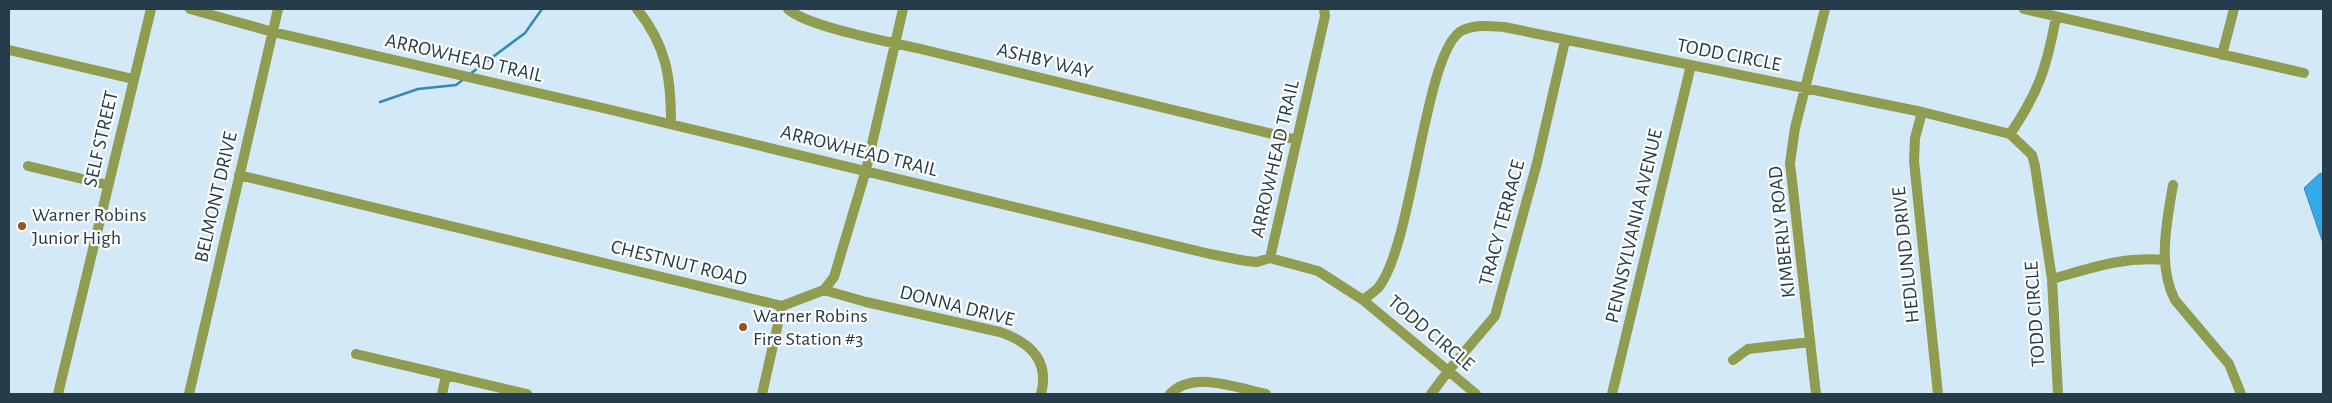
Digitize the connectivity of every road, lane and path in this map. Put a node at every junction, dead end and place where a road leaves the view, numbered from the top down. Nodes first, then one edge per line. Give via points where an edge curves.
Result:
1 (151, 9) edge
2 (190, 9) edge
3 (278, 9) edge
4 (637, 9) edge
5 (788, 9) edge
6 (903, 9) edge
7 (1324, 9) edge
8 (1825, 9) edge
9 (2024, 9) edge
10 (2234, 9) edge
11 (2056, 17) junction
12 (273, 32) junction
13 (1566, 41) junction
14 (895, 43) junction
15 (9, 50) edge
16 (2222, 55) junction
17 (1691, 65) junction
18 (2304, 73) dead end
19 (133, 79) junction
20 (1806, 87) junction
21 (1922, 112) junction
22 (672, 124) junction
23 (2010, 134) junction
24 (1297, 140) junction
25 (28, 166) dead end
26 (866, 170) junction
27 (239, 175) junction
28 (108, 185) junction
29 (2173, 185) dead end
30 (1270, 258) junction
31 (2165, 260) junction
32 (2052, 279) junction
33 (824, 290) junction
34 (1363, 300) junction
35 (782, 306) junction
36 (1810, 342) junction
37 (356, 354) dead end
38 (1733, 360) dead end
39 (1449, 370) junction
40 (446, 376) junction
41 (58, 394) edge
42 (188, 394) edge
43 (442, 394) edge
44 (527, 394) edge
45 (762, 394) edge
46 (1041, 394) edge
47 (1170, 394) edge
48 (1266, 394) edge
49 (1431, 394) edge
50 (1476, 394) edge
51 (1612, 394) edge
52 (1816, 394) edge
53 (1938, 394) edge
54 (2058, 394) edge
55 (2242, 394) edge

1 - 19 street, SELF STREET
2 - 12 street, ARROWHEAD TRAIL
3 - 12 street, BELMONT DRIVE
4 - 22 street via 655,34 664,54 669,72
5 - 14 street, ASHBY WAY via 800,18
6 - 14 street
7 - 24 street, ARROWHEAD TRAIL
8 - 20 street, KIMBERLY ROAD
9 - 11 street
10 - 16 street
11 - 16 street
11 - 23 street via 2048,61 2038,87
12 - 22 street, ARROWHEAD TRAIL
12 - 27 street, BELMONT DRIVE
13 - 17 street, TODD CIRCLE
13 - 34 street, TODD CIRCLE via 1480,25 1462,30 1451,40 1433,91 1389,268 1378,288
13 - 39 street, TRACY TERRACE via 1495,316
14 - 24 street, ASHBY WAY
14 - 26 street
15 - 19 street
16 - 18 street
17 - 20 street, TODD CIRCLE
17 - 51 street, PENNSYLVANIA AVENUE
19 - 28 street, SELF STREET
20 - 21 street, TODD CIRCLE
20 - 36 street, KIMBERLY ROAD via 1790,163
21 - 23 street, TODD CIRCLE
21 - 53 street, HEDLUND DRIVE via 1915,138 1914,160
22 - 26 street, ARROWHEAD TRAIL
23 - 32 street, TODD CIRCLE via 2032,155
24 - 30 street, ARROWHEAD TRAIL
25 - 28 street
26 - 30 street, ARROWHEAD TRAIL via 1246,262
26 - 33 street via 839,264
27 - 35 street, CHESTNUT ROAD
27 - 42 street, BELMONT DRIVE
28 - 41 street, SELF STREET
29 - 31 street
30 - 34 street, TODD CIRCLE via 1318,271
31 - 32 street via 2124,259
31 - 55 street via 2168,288 2174,300 2229,364
32 - 54 street, TODD CIRCLE
33 - 35 street
33 - 46 street, DONNA DRIVE via 1016,338 1030,347 1042,367
34 - 39 street, TODD CIRCLE
35 - 45 street
36 - 38 street via 1748,349
36 - 52 street, KIMBERLY ROAD
37 - 40 street
39 - 49 street, TRACY TERRACE
39 - 50 street, TODD CIRCLE
40 - 43 street
40 - 44 street
47 - 48 street via 1176,388 1193,382

